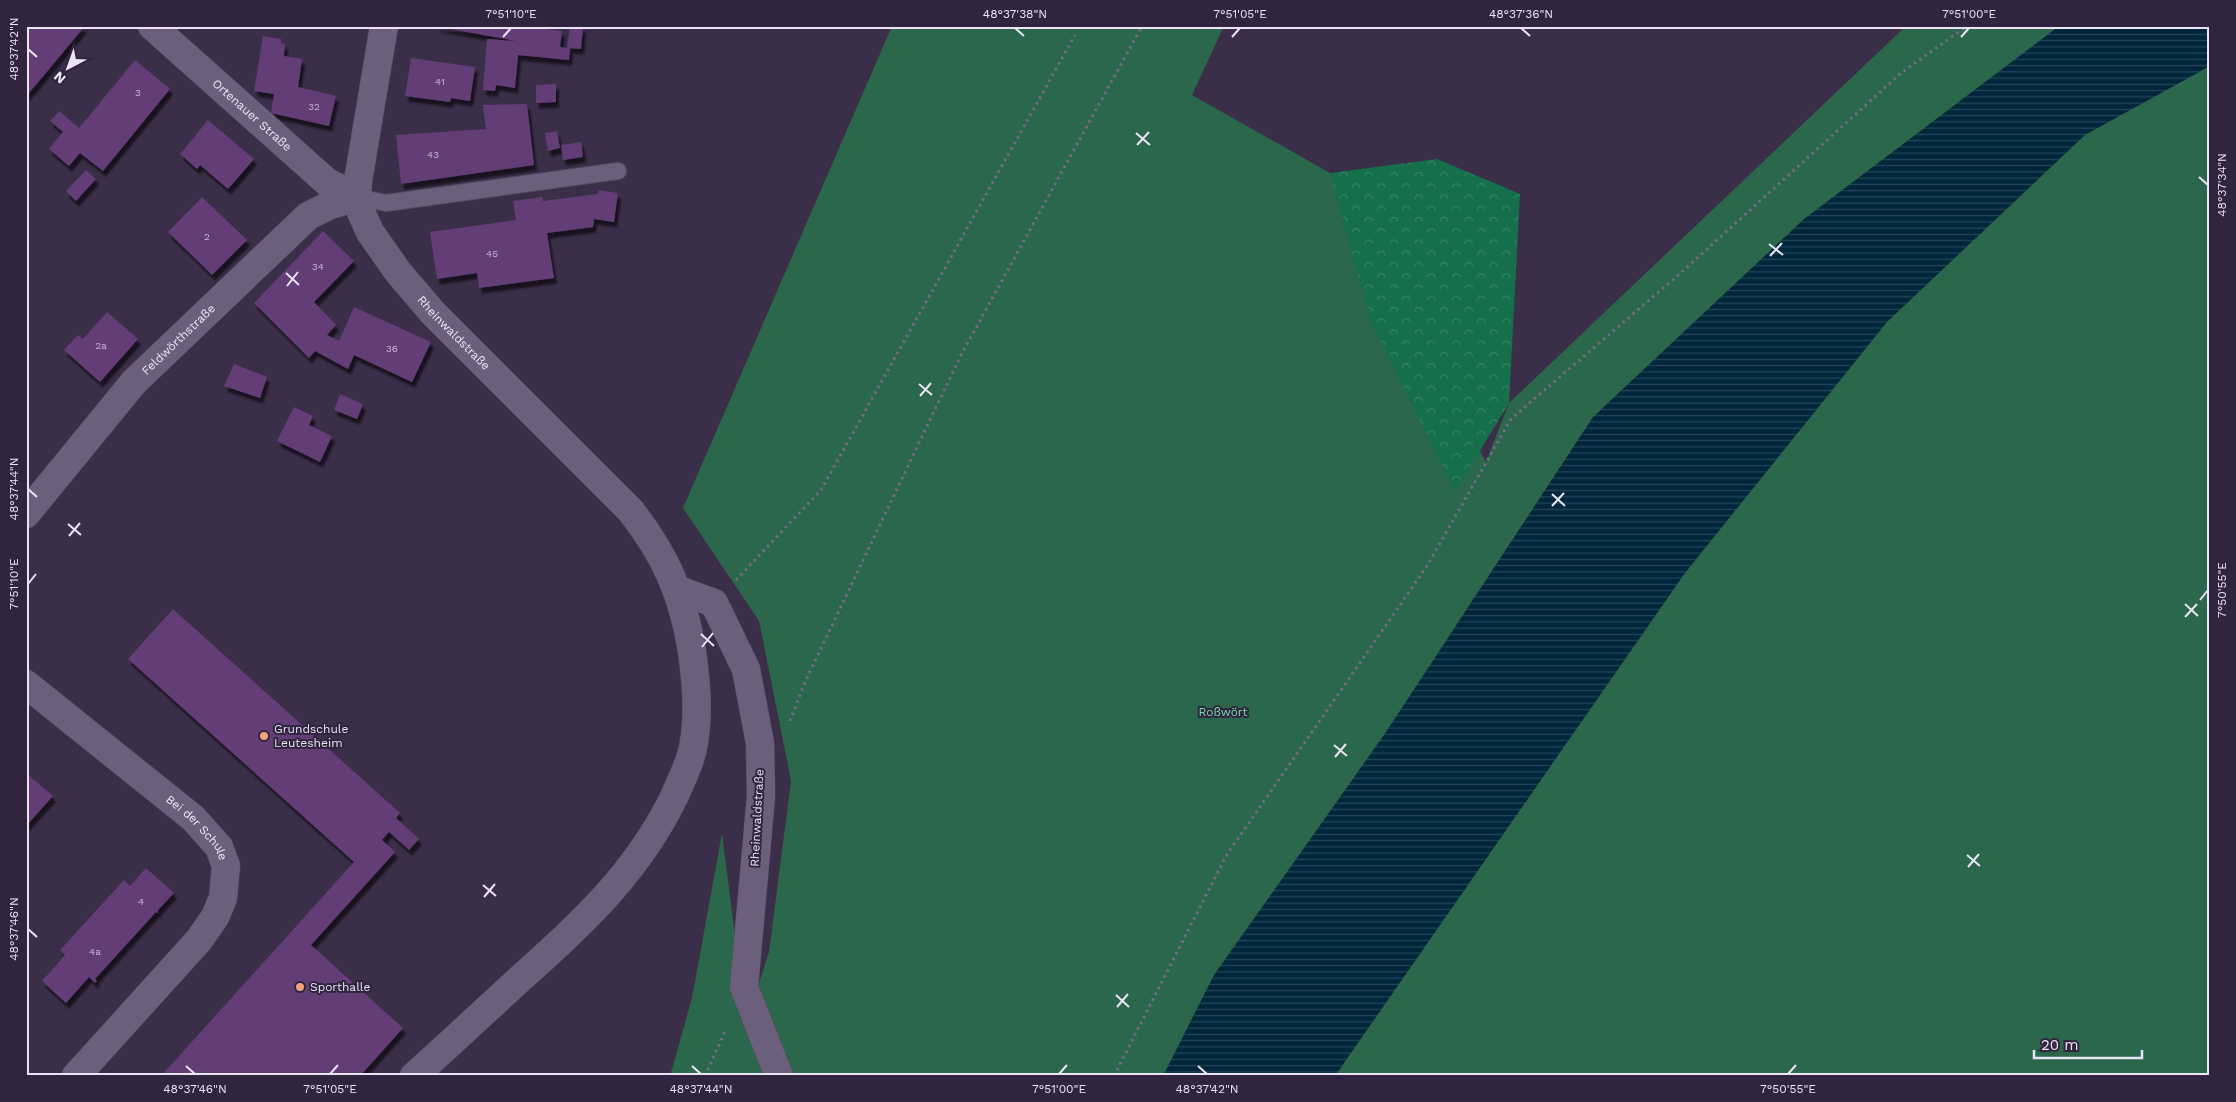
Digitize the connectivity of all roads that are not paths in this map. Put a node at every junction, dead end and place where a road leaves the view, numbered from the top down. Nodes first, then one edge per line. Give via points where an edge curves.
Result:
1 (152, 26) edge
2 (384, 26) edge
3 (618, 171) dead end
4 (357, 197) junction
5 (26, 514) edge
6 (676, 589) junction
7 (26, 684) edge
8 (76, 1076) edge
9 (414, 1076) edge
10 (779, 1076) edge

1 - 4 street, Ortenauer Straße via 327,182
2 - 4 street, Rheinwaldstraße via 359,168
3 - 4 lane via 386,203
4 - 5 street, Feldwörthstraße via 308,216 134,382
4 - 6 street, Rheinwaldstraße via 370,232 398,272 433,313 631,511 666,562
6 - 9 street, Rheinwaldstraße via 688,631 697,708 694,743 668,809 642,852 580,926
6 - 10 street, Rheinwaldstraße via 714,603 746,670 760,743 761,796 744,987
7 - 8 street, Bei der Schule via 193,818 219,847 226,866 223,898 199,940

